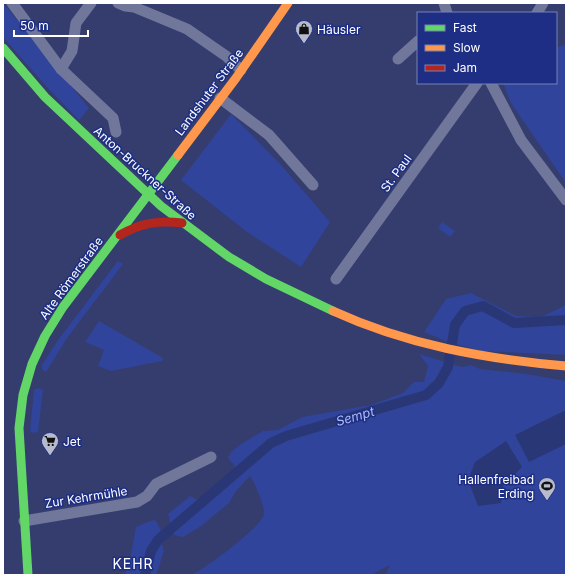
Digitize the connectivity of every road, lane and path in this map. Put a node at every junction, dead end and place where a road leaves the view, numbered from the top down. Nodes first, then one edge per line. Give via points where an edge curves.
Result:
1 (12, 3) edge
2 (91, 3) edge
3 (118, 3) edge
4 (288, 3) edge
5 (543, 3) edge
6 (538, 12) edge
7 (417, 42) edge
8 (3, 48) edge
9 (398, 59) dead end
10 (62, 69) junction
11 (241, 70) junction
12 (476, 84) edge
13 (492, 84) edge
14 (220, 98) junction
15 (116, 132) dead end
16 (312, 184) dead end
17 (148, 193) junction
18 (566, 200) edge
19 (182, 223) junction
20 (115, 238) junction
21 (336, 279) dead end
22 (566, 366) edge
23 (211, 457) dead end
24 (24, 521) junction
25 (28, 575) edge

1 - 10 street
2 - 10 street via 76,23 72,51
3 - 11 street via 187,29 226,56
4 - 11 main road, Landshuter Straße
5 - 6 street
7 - 9 street
8 - 17 main road, Anton-Bruckner-Straße via 45,97
10 - 15 street via 113,118
11 - 14 main road, Landshuter Straße
12 - 21 street, St. Paul
13 - 18 street via 521,140
14 - 16 street via 269,135
14 - 17 main road, Landshuter Straße
17 - 19 main road, Anton-Bruckner-Straße
17 - 20 main road, Alte Römerstraße
19 - 20 main road via 165,220 138,224
19 - 22 main road, Anton-Bruckner-Straße via 247,268 313,303 380,330 464,353
20 - 24 main road, Alte Römerstraße via 53,321 27,376 19,428
23 - 24 street, Zur Kehrmühle via 156,484 147,496 137,502
24 - 25 main road, Alte Römerstraße

